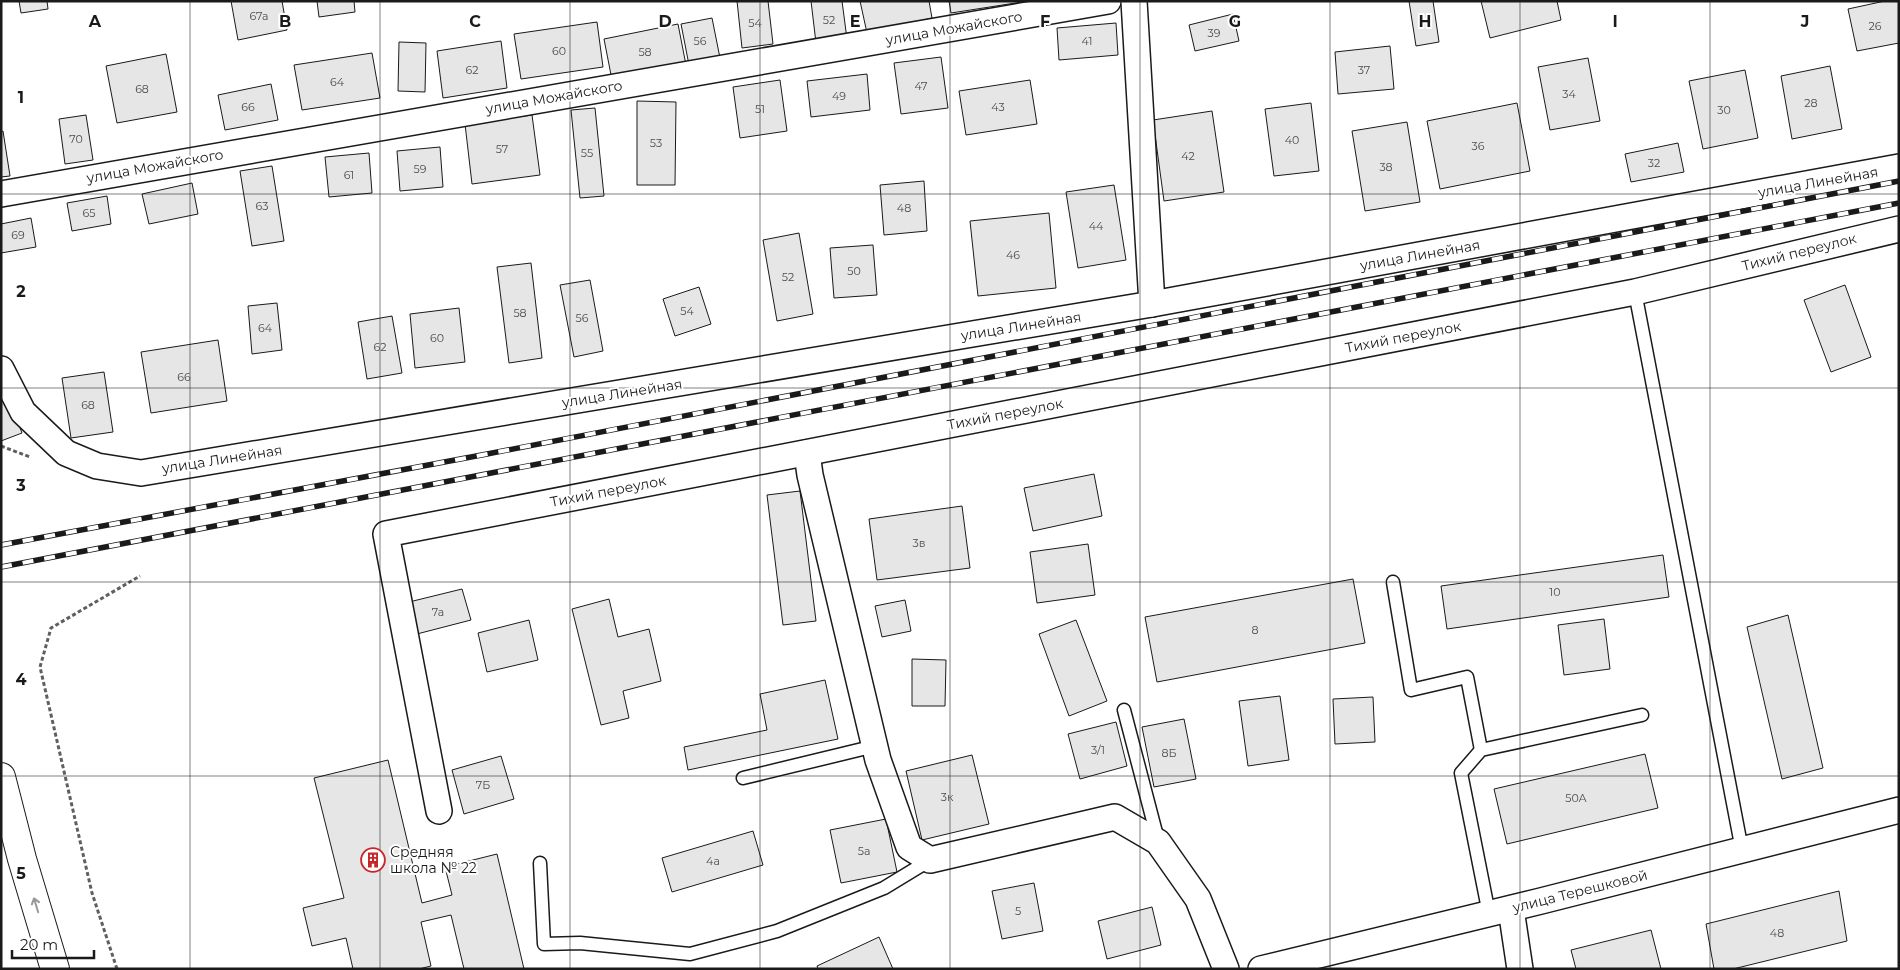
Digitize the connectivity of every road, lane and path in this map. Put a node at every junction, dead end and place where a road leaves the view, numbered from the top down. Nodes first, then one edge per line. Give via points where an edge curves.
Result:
1 (1108, 1) edge
2 (1134, 1) edge
3 (1899, 167) edge
4 (1, 194) edge
5 (1899, 229) edge
6 (1635, 292) junction
7 (1152, 304) junction
8 (1, 369) edge
9 (806, 453) junction
10 (140, 576) dead end
11 (1393, 582) dead end
12 (1124, 710) dead end
13 (1642, 715) dead end
14 (874, 746) junction
15 (1481, 750) junction
16 (1, 777) edge
17 (743, 778) dead end
18 (439, 811) dead end
19 (1898, 814) edge
20 (1158, 842) junction
21 (1742, 850) junction
22 (930, 860) junction
23 (540, 863) dead end
24 (1500, 911) junction
25 (55, 969) edge
26 (117, 969) edge
27 (1226, 969) edge
28 (1261, 969) edge
29 (1520, 969) edge

1 - 4 street, улица Можайского
2 - 7 street
3 - 7 street, улица Линейная
5 - 6 street, Тихий переулок
6 - 9 street, Тихий переулок
6 - 21 lane
7 - 8 street, улица Линейная via 142,473 97,466 66,453 23,412
9 - 14 street
9 - 18 street, Тихий переулок via 386,534
10 - 26 path via 51,628 40,666 92,893
11 - 15 lane via 1411,690 1467,677
12 - 20 lane
13 - 15 lane
14 - 17 lane
14 - 22 street via 909,847
15 - 24 lane via 1461,773
25 -> 16 main road
19 - 21 street, улица Терешковой
20 - 22 street via 1115,817
20 - 27 street via 1198,899
21 - 24 street, улица Терешковой
22 - 23 lane via 884,888 777,930 690,954 580,943 544,944
24 - 28 street, улица Терешковой
24 - 29 street

